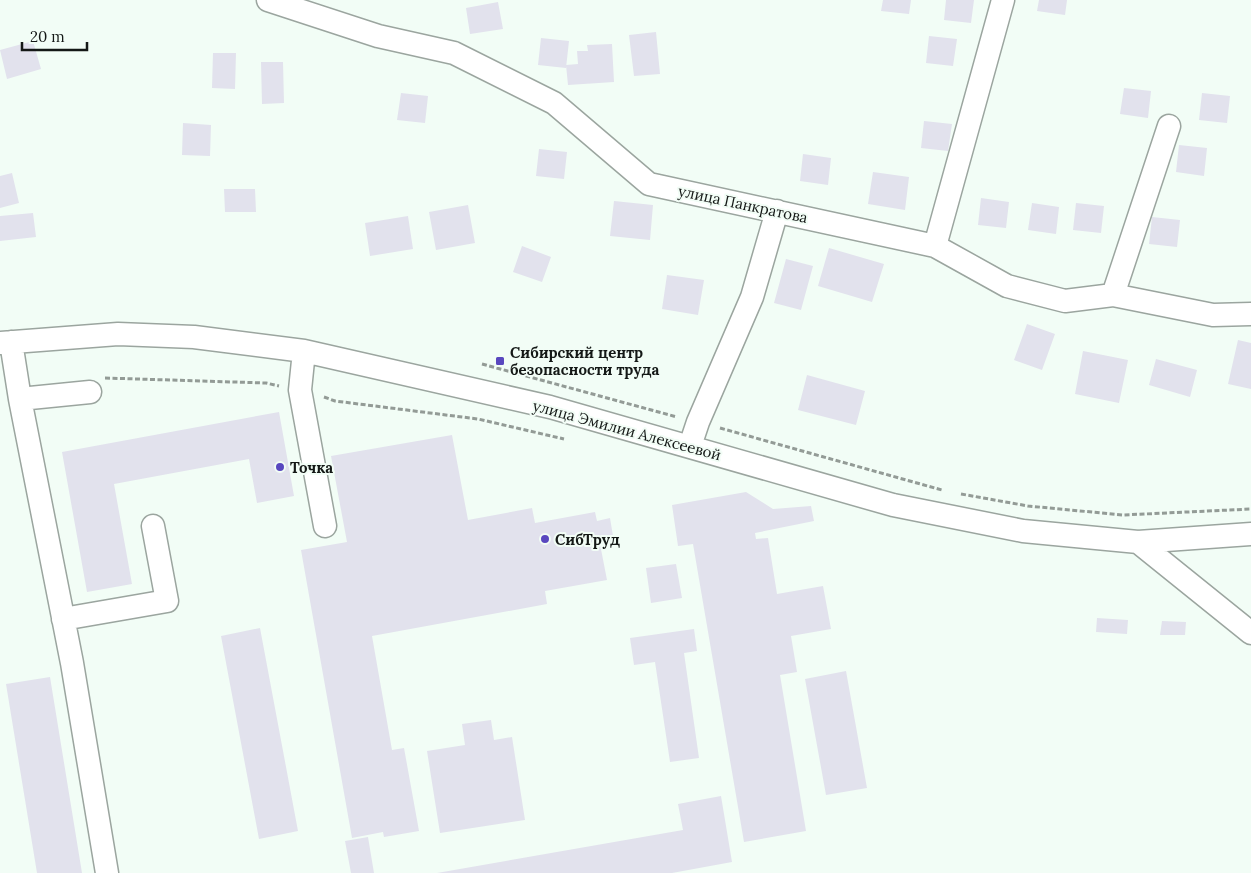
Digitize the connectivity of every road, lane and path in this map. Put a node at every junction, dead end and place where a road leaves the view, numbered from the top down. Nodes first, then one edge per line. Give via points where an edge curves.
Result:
1 (268, 0) edge
2 (1003, 0) edge
3 (1169, 126) dead end
4 (778, 211) junction
5 (935, 246) junction
6 (1113, 295) junction
7 (1251, 314) edge
8 (6, 343) edge
9 (304, 351) junction
10 (482, 364) dead end
11 (90, 392) dead end
12 (20, 399) junction
13 (698, 422) junction
14 (690, 446) junction
15 (944, 491) dead end
16 (954, 493) dead end
17 (1251, 509) edge
18 (153, 526) dead end
19 (325, 526) dead end
20 (1251, 534) edge
21 (1138, 542) junction
22 (63, 619) junction
23 (1251, 633) edge
24 (107, 873) edge

1 - 4 street, улица Панкратова via 378,36 454,53 554,103 649,184
2 - 5 street
3 - 6 street
4 - 5 street, улица Панкратова
4 - 13 street via 752,297
5 - 6 street, улица Панкратова via 1007,286 1065,301
6 - 7 street, улица Панкратова via 1213,315
8 - 9 street, улица Эмилии Алексеевой via 118,334 194,337
8 - 12 street
9 - 14 street, улица Эмилии Алексеевой via 550,407
9 - 19 street via 300,390
10 - 13 path
11 - 12 street
12 - 22 street
13 - 14 street
13 - 15 path
14 - 21 street, улица Эмилии Алексеевой via 893,505 1022,531
16 - 17 path via 1028,506 1123,514
18 - 22 street via 167,601
20 - 21 street, улица Эмилии Алексеевой
21 - 23 street
22 - 24 street

